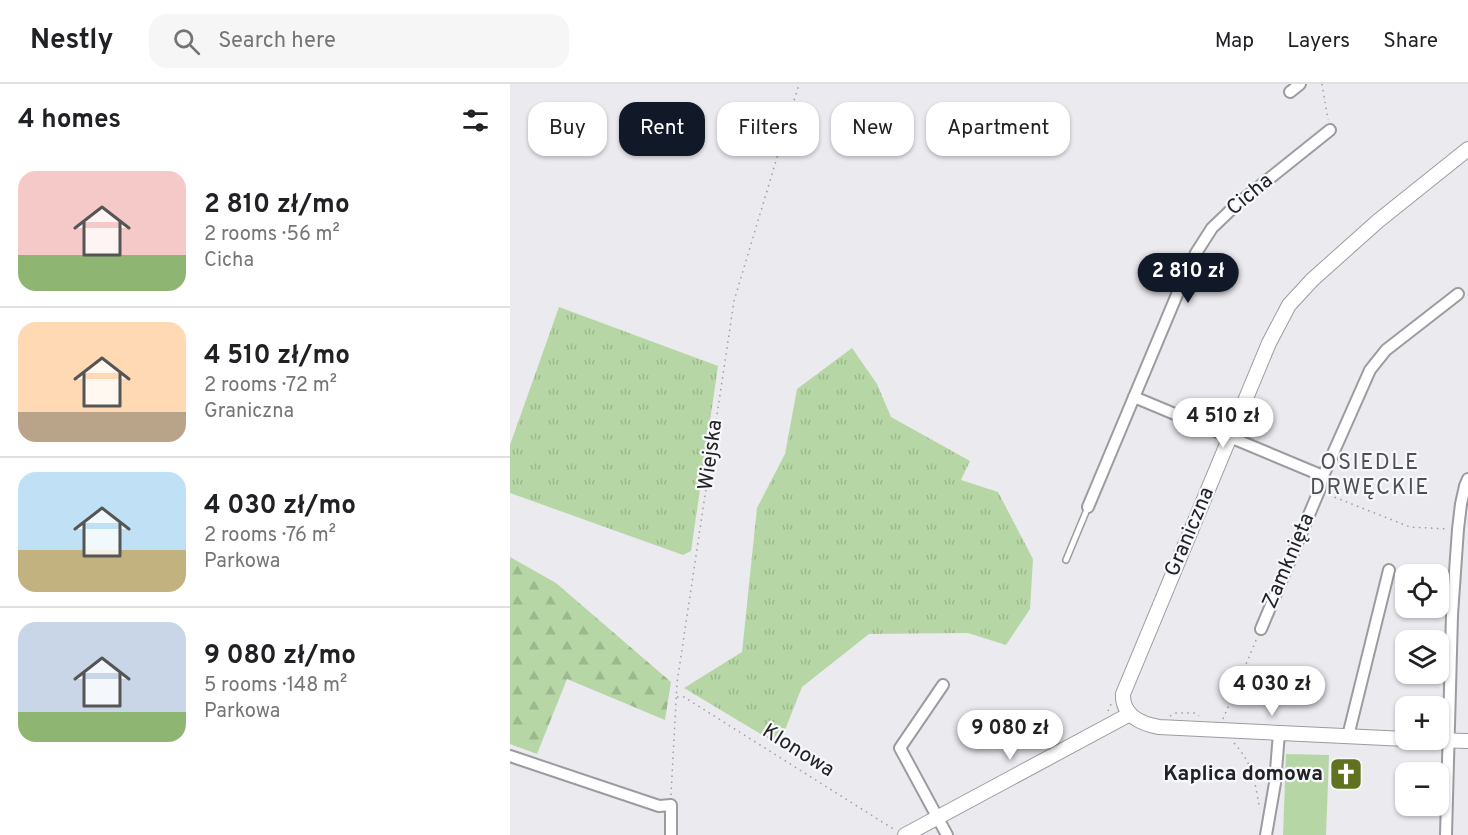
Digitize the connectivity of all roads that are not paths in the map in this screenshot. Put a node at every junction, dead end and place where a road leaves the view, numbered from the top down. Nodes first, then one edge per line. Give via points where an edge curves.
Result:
1 (1300, 84) edge
2 (1290, 92) dead end
3 (1330, 130) road end
4 (1468, 149) edge
5 (1458, 294) dead end
6 (1134, 397) junction
7 (1230, 436) junction
8 (1323, 476) junction
9 (1468, 479) edge
10 (1088, 507) joint
11 (1463, 530) edge
12 (1066, 560) dead end
13 (1389, 570) dead end
14 (1261, 629) road end
15 (943, 685) dead end
16 (1130, 714) junction
17 (1279, 733) junction
18 (1348, 736) junction
19 (1395, 738) edge
20 (1449, 740) joint
21 (1468, 741) edge
22 (1449, 750) edge
23 (510, 756) edge
24 (938, 818) junction
25 (902, 833) edge
26 (671, 835) edge
27 (947, 835) edge
28 (1266, 835) edge
29 (1446, 835) edge

1 - 2 street
3 - 6 street, Cicha via 1212,228 1181,285
4 - 7 street, Graniczna via 1378,221 1289,305
5 - 8 street, Zamknięta via 1386,350 1370,369
6 - 7 street
6 - 10 street, Cicha
7 - 8 street
7 - 16 street, Graniczna via 1124,688 1124,704
8 - 14 street, Zamknięta
9 - 11 street via 1463,495
10 - 12 lane
11 - 20 street via 1452,615
13 - 18 street
15 - 24 street via 900,748
16 - 17 street via 1159,727
16 - 24 street
17 - 18 street
17 - 28 street
18 - 19 street
20 - 21 street
22 - 29 street
23 - 26 street via 659,806 671,805
24 - 25 street
24 - 27 street

